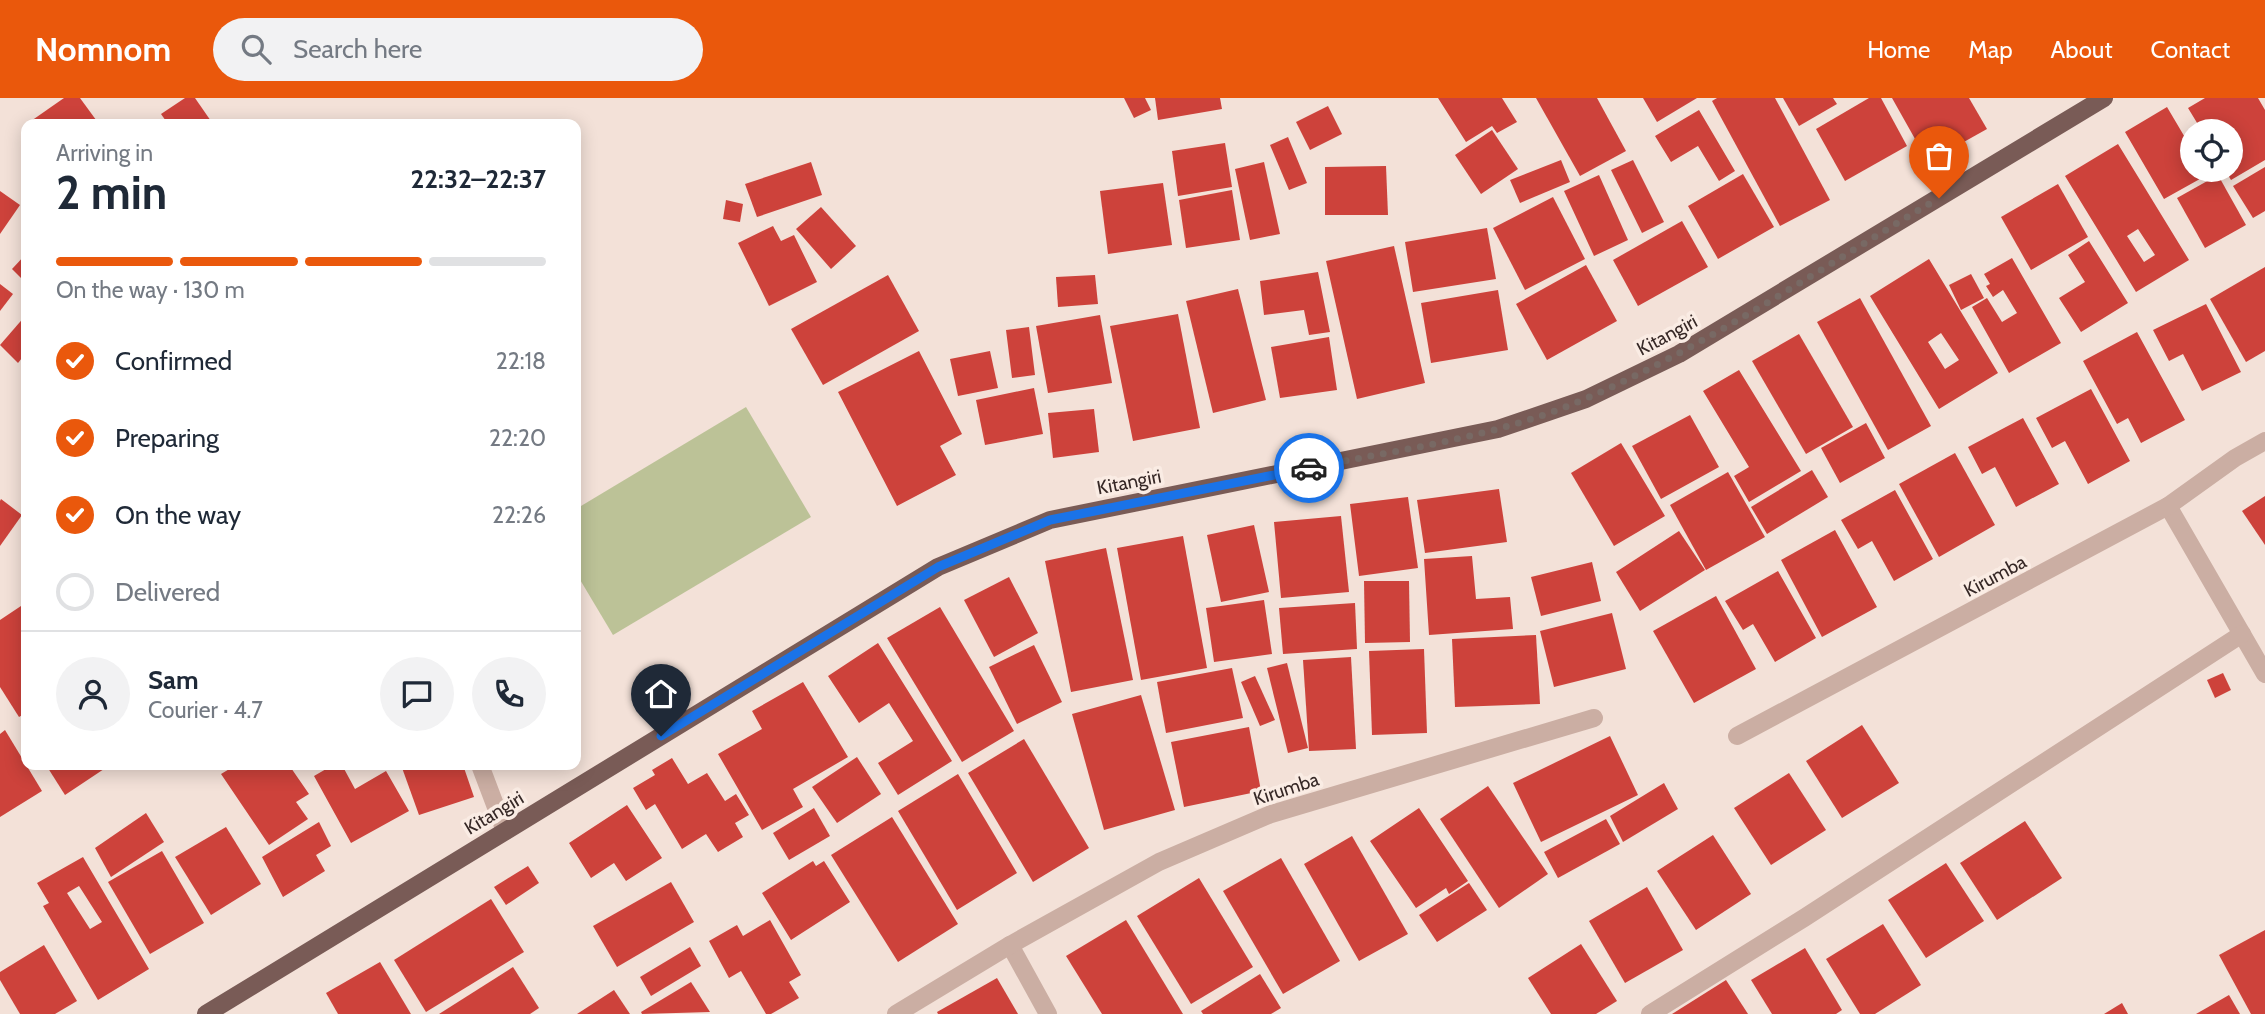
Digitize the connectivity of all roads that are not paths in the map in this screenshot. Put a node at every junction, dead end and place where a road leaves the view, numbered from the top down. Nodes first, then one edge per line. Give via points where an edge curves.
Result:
1 (2104, 98) edge
2 (2265, 441) edge
3 (2168, 506) junction
4 (2242, 634) junction
5 (2265, 674) edge
6 (1594, 718) dead end
7 (1737, 736) dead end
8 (482, 770) edge
9 (505, 831) junction
10 (1010, 945) junction
11 (206, 1014) edge
12 (896, 1014) edge
13 (1048, 1014) edge
14 (1650, 1014) edge

1 - 9 main road, Kitangiri via 1679,355 1586,399 1498,429 1050,520 938,567
2 - 3 street, Kirumba
3 - 4 street
3 - 7 street, Kirumba
4 - 5 street
4 - 14 street
6 - 10 street, Kirumba via 1271,814 1159,862
8 - 9 street
9 - 11 main road, Kitangiri
10 - 12 street, Kirumba
10 - 13 street

